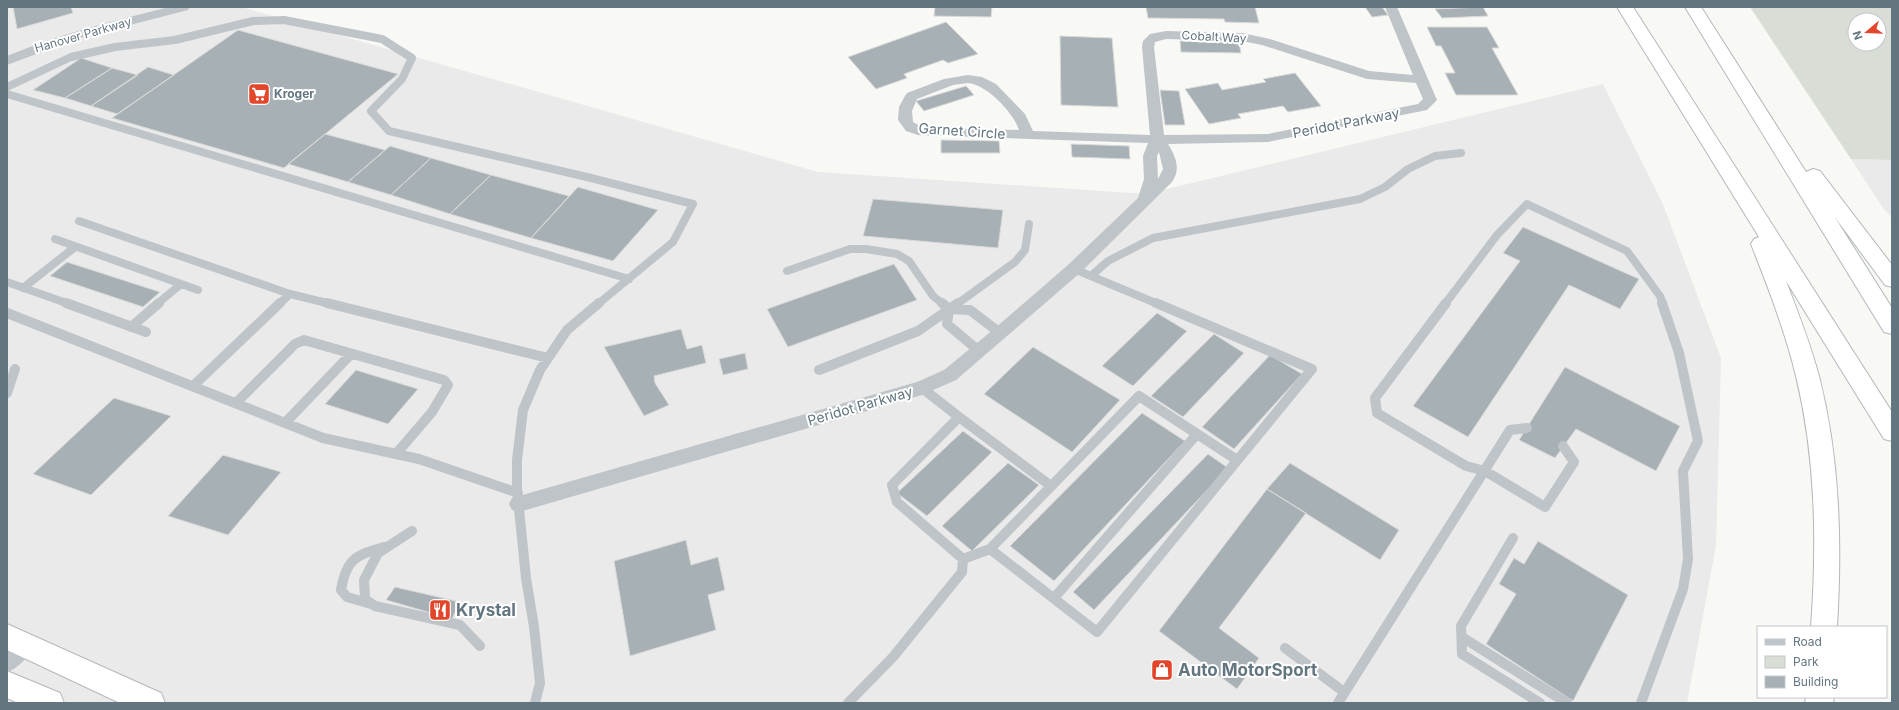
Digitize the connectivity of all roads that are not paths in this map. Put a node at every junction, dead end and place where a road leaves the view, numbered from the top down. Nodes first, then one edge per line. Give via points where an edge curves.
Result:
1 (184, 7) edge
2 (1391, 7) edge
3 (1625, 7) edge
4 (1693, 7) edge
5 (7, 61) edge
6 (1422, 79) junction
7 (7, 87) edge
8 (1742, 87) junction
9 (7, 94) edge
10 (1027, 135) junction
11 (1157, 139) junction
12 (1461, 153) dead end
13 (1742, 196) junction
14 (79, 221) dead end
15 (1029, 224) dead end
16 (55, 239) dead end
17 (75, 247) junction
18 (1074, 269) junction
19 (787, 272) dead end
20 (1091, 276) junction
21 (629, 279) junction
22 (1892, 280) edge
23 (7, 282) edge
24 (181, 284) junction
25 (23, 288) junction
26 (198, 290) dead end
27 (290, 294) junction
28 (949, 309) junction
29 (7, 313) edge
30 (1892, 326) edge
31 (131, 327) junction
32 (146, 332) dead end
33 (1000, 333) junction
34 (979, 351) junction
35 (351, 354) junction
36 (548, 358) junction
37 (819, 370) dead end
38 (193, 386) junction
39 (922, 388) junction
40 (236, 404) junction
41 (959, 417) junction
42 (285, 423) junction
43 (1527, 428) dead end
44 (1892, 432) edge
45 (1196, 434) junction
46 (1563, 446) dead end
47 (396, 454) junction
48 (1237, 460) junction
49 (1485, 471) junction
50 (1051, 486) junction
51 (518, 499) junction
52 (412, 531) dead end
53 (1513, 538) dead end
54 (392, 544) junction
55 (990, 549) junction
56 (963, 559) junction
57 (1054, 598) junction
58 (371, 604) junction
59 (1824, 626) edge
60 (1462, 637) junction
61 (480, 646) dead end
62 (12, 648) edge
63 (1285, 648) dead end
64 (7, 684) edge
65 (1344, 692) junction
66 (50, 703) edge
67 (151, 703) edge
68 (535, 703) edge
69 (848, 703) edge
70 (1338, 703) edge
71 (1540, 703) edge
72 (1566, 703) edge
73 (1642, 703) edge

1 - 5 street, Hanover Parkway via 36,47
2 - 6 street, Peridot Parkway
3 - 13 highway
4 - 8 highway
6 - 11 street, Peridot Parkway via 1430,100 1422,107 1268,138
6 - 11 street, Cobalt Way via 1367,75 1246,38 1156,36 1148,41 1148,47
7 - 21 lane via 72,56 116,47 175,40 253,21 284,20 382,39 412,58 402,79 371,111 389,130 693,204 673,242
8 - 22 highway
8 - 30 highway
9 - 21 lane
10 - 10 street, Garnet Circle via 918,130 907,124 905,106 912,96 958,80 976,80 988,84 1018,114 1025,124
10 - 11 street, Garnet Circle
11 - 18 street, Peridot Parkway via 1169,155 1169,176
12 - 20 lane via 1435,156 1408,168 1385,187 1360,199 1153,238 1108,261
13 - 44 highway
13 - 59 highway via 1790,316 1812,394 1827,495
14 - 27 lane
15 - 28 lane via 1025,250 1015,262
16 - 17 lane
17 - 24 lane
17 - 25 lane
18 - 20 lane
18 - 33 street, Peridot Parkway
19 - 28 lane via 850,249 897,254 909,261 933,296
20 - 48 lane via 1312,369
21 - 36 lane via 567,330
23 - 25 lane
24 - 26 lane
24 - 31 lane
25 - 31 lane
27 - 36 lane
27 - 38 lane
28 - 33 lane via 970,310
28 - 34 lane via 947,324
28 - 37 lane via 918,331
29 - 38 lane
31 - 32 lane
33 - 34 street, Peridot Parkway
34 - 39 street, Peridot Parkway via 950,375
35 - 40 lane via 304,340 295,344
35 - 42 lane
35 - 47 lane via 444,380 448,385 435,407
36 - 51 lane via 540,370 523,410 517,460
38 - 40 lane
39 - 41 lane
39 - 51 street, Peridot Parkway
40 - 42 lane
41 - 50 lane
41 - 56 lane via 892,485 897,502
42 - 47 lane via 323,438
43 - 49 lane via 1510,430
45 - 48 lane
45 - 50 lane via 1139,396
45 - 57 lane
46 - 49 lane via 1574,462 1545,507
47 - 51 lane via 419,459
48 - 57 lane via 1097,632
49 - 65 lane
49 - 73 lane via 1466,466 1377,413 1375,398 1497,235 1526,204 1627,251 1660,296 1680,353 1698,441 1683,471 1688,559 1683,589
50 - 55 lane
51 - 68 lane via 540,683
52 - 54 lane
53 - 60 lane via 1462,626
54 - 58 lane via 378,553 364,580 365,599
54 - 58 lane via 360,554 344,572 341,590 347,597
55 - 56 lane
55 - 57 lane
56 - 69 lane via 962,572 893,657
58 - 61 lane via 460,625
60 - 71 lane via 1462,654
60 - 72 lane
62 - 67 highway
63 - 65 lane
64 - 66 highway
65 - 70 lane

